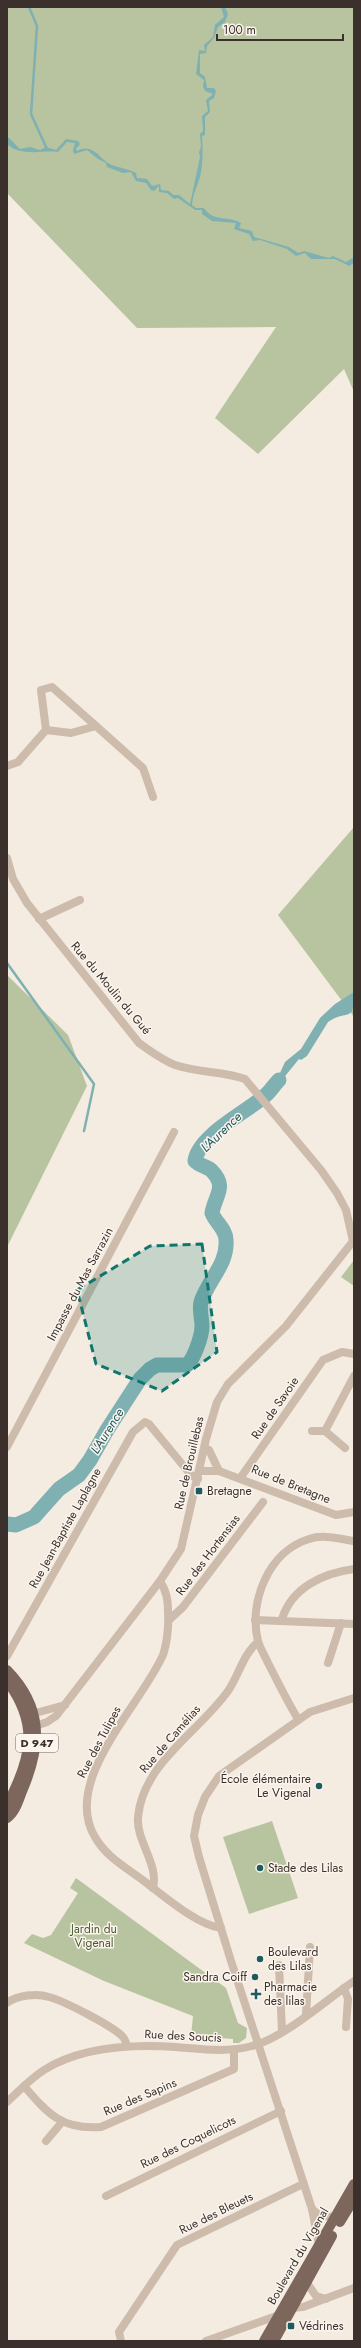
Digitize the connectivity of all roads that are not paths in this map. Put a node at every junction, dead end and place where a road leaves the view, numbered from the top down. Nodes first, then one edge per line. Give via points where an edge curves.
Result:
1 (96, 726) junction
2 (46, 730) junction
3 (7, 766) edge
4 (153, 797) dead end
5 (7, 858) edge
6 (80, 900) dead end
7 (39, 919) junction
8 (174, 1132) dead end
9 (353, 1241) edge
10 (354, 1354) edge
11 (354, 1376) edge
12 (312, 1431) dead end
13 (325, 1431) junction
14 (7, 1447) edge
15 (346, 1448) dead end
16 (205, 1449) junction
17 (219, 1471) junction
18 (199, 1475) junction
19 (241, 1477) junction
20 (263, 1502) dead end
21 (354, 1512) edge
22 (354, 1541) edge
23 (354, 1569) edge
24 (160, 1581) junction
25 (282, 1619) junction
26 (168, 1620) junction
27 (255, 1620) junction
28 (341, 1623) junction
29 (354, 1624) edge
30 (258, 1642) junction
31 (7, 1656) edge
32 (328, 1663) dead end
33 (7, 1670) edge
34 (7, 1681) edge
35 (354, 1698) edge
36 (66, 1705) junction
37 (30, 1715) junction
38 (298, 1719) junction
39 (33, 1727) junction
40 (7, 1805) edge
41 (7, 1818) edge
42 (153, 1888) junction
43 (221, 1928) junction
44 (310, 1947) dead end
45 (279, 1965) dead end
46 (354, 1981) edge
47 (344, 1988) junction
48 (7, 2003) edge
49 (306, 2015) junction
50 (346, 2027) dead end
51 (282, 2031) junction
52 (259, 2044) junction
53 (127, 2046) junction
54 (234, 2050) junction
55 (24, 2086) junction
56 (7, 2102) edge
57 (281, 2111) junction
58 (62, 2122) junction
59 (46, 2141) dead end
60 (303, 2184) junction
61 (354, 2184) edge
62 (106, 2196) dead end
63 (354, 2199) edge
64 (312, 2209) junction
65 (336, 2217) junction
66 (319, 2245) junction
67 (307, 2283) junction
68 (354, 2288) edge
69 (326, 2299) junction
70 (292, 2308) junction
71 (279, 2315) junction
72 (216, 2337) junction
73 (121, 2341) edge
74 (206, 2341) edge
75 (227, 2341) edge
76 (264, 2341) edge
77 (274, 2341) edge

1 - 2 street via 71,732
1 - 2 street via 52,687 41,690
1 - 4 street via 143,768
2 - 3 street via 18,762
5 - 7 street, Rue du Moulin du Gué via 13,879
6 - 7 street
7 - 9 street, Rue du Moulin du Gué via 139,1043 158,1057 177,1066 232,1074 245,1079 322,1170 346,1210
8 - 14 street, Impasse du Mas Sarrazin
9 - 16 street, Rue de Brouillebas via 286,1326 228,1384 217,1402
10 - 19 street, Rue de Savoie via 342,1352 323,1360
11 - 13 street
12 - 13 street
13 - 15 street
16 - 17 street via 209,1450
16 - 18 street, Rue de Brouillebas
17 - 18 street
17 - 19 street
18 - 24 street, Rue de Brouillebas via 181,1549
18 - 31 street, Rue Jean-Baptiste Laplagne via 190,1474 149,1424 145,1422 133,1432
19 - 21 street, Rue de Bretagne via 336,1515
20 - 26 street, Rue des Hortensias via 183,1607
22 - 27 street via 328,1537 310,1538 284,1552 263,1582
23 - 25 street via 334,1571 311,1581 285,1609
24 - 26 street, Rue des Tulipes via 168,1593
24 - 36 street, Rue de Brouillebas
25 - 27 street
25 - 28 street
26 - 42 street, Rue des Tulipes via 163,1654 102,1756 88,1785 87,1814 94,1836 108,1854
27 - 30 street
28 - 29 street
28 - 32 street
30 - 38 street
30 - 42 street, Rue de Camélias via 250,1649 228,1691 151,1777 142,1794 138,1818 153,1874
33 - 37 main road, D 947 via 19,1684
34 - 37 main road, D 947
35 - 38 street via 310,1712
36 - 37 street
36 - 39 street, Rue de Brouillebas via 47,1722
37 - 39 main road, D 947
38 - 43 street via 219,1776 205,1797 198,1815 194,1836
39 - 40 main road, D 947 via 27,1754
39 - 41 main road, D 947 via 36,1754 18,1803
42 - 43 street, Rue des Tulipes via 202,1922
43 - 52 street
44 - 49 street
45 - 51 street
46 - 47 street, Rue des Soucis
47 - 49 street, Rue des Soucis
47 - 50 street via 348,1999
48 - 53 street via 25,1996 48,1996 62,2001 114,2030 124,2038
49 - 51 street, Rue des Soucis
51 - 52 street, Rue des Soucis
52 - 54 street, Rue des Soucis
52 - 57 street
53 - 54 street, Rue des Soucis
53 - 55 street, Rue des Soucis via 91,2052 58,2062
54 - 58 street, Rue des Sapins via 234,2070 118,2120 101,2126 83,2128
55 - 56 street, Rue des Soucis
55 - 58 street, Rue des Sapins via 49,2114
57 - 60 street
57 - 62 street, Rue des Coquelicots
58 - 59 street
60 - 64 street
60 - 73 street, Rue des Bleuets via 177,2245 119,2332
61 - 65 main road, Boulevard du Vigenal
63 - 67 main road, Boulevard du Vigenal
64 - 65 street via 320,2216
64 - 66 street
65 - 66 main road, Boulevard du Vigenal
66 - 71 main road, Boulevard du Vigenal
67 - 69 street via 316,2296
67 - 70 main road, Boulevard du Vigenal
68 - 69 street
69 - 70 street
70 - 77 main road, Boulevard du Vigenal
71 - 72 street
71 - 76 main road, Boulevard du Vigenal
72 - 74 street
72 - 75 street

